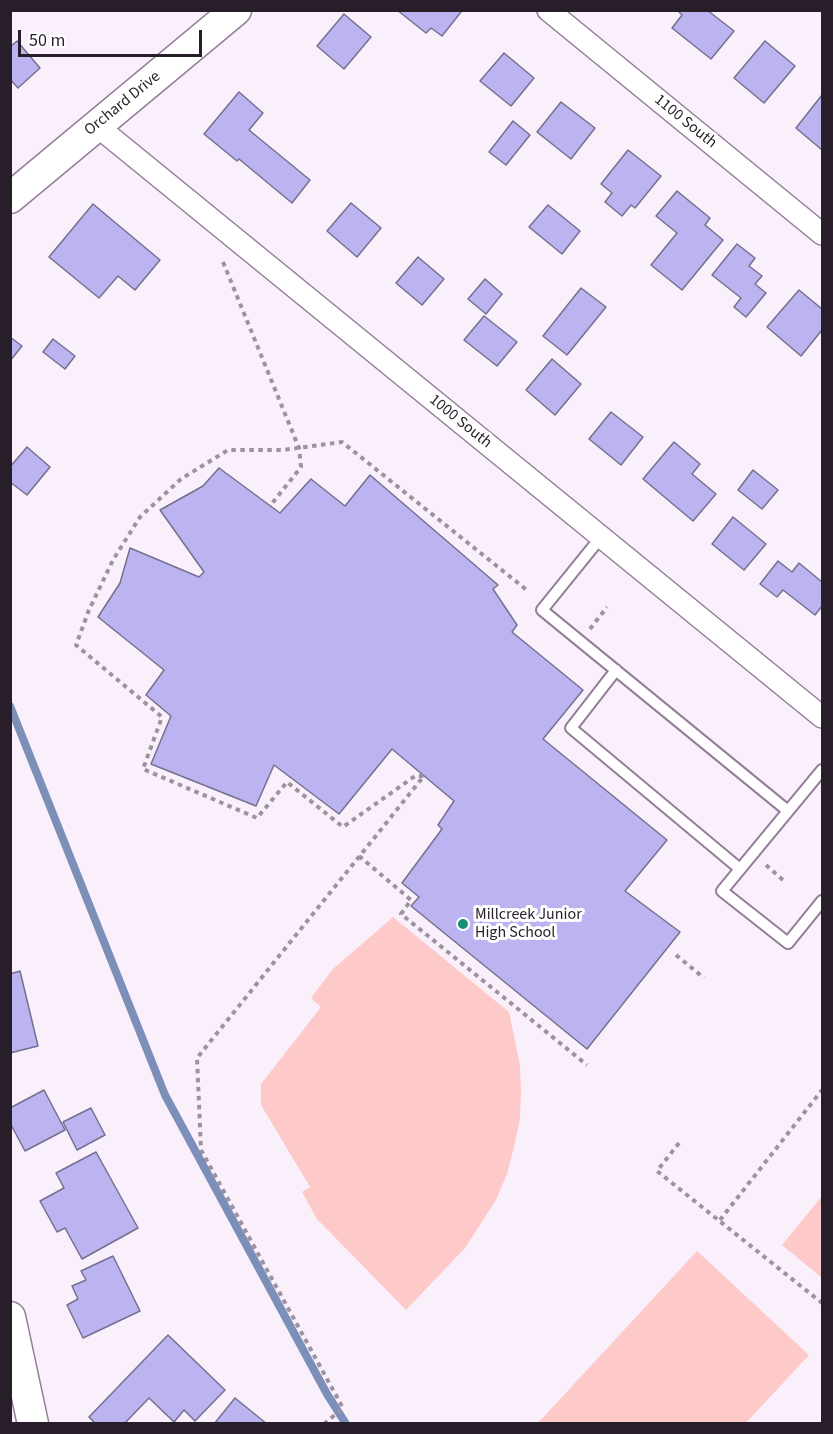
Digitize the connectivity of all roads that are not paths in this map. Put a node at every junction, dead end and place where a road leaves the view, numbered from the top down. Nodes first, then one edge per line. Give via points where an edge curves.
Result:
1 (236, 10) edge
2 (548, 10) edge
3 (97, 126) junction
4 (10, 198) edge
5 (822, 234) edge
6 (601, 537) junction
7 (616, 670) junction
8 (822, 717) edge
9 (822, 770) edge
10 (788, 811) junction
11 (740, 869) junction
12 (822, 901) edge
13 (10, 1317) edge
14 (33, 1424) edge

1 - 3 main road, Orchard Drive
2 - 5 street, 1100 South
3 - 4 main road, Orchard Drive
3 - 6 street, 1000 South
6 - 7 lane via 543,610
6 - 8 street, 1000 South
7 - 10 lane
7 - 11 lane via 571,728
9 - 10 lane
10 - 11 lane
11 - 12 lane via 722,891 788,944
13 - 14 main road

